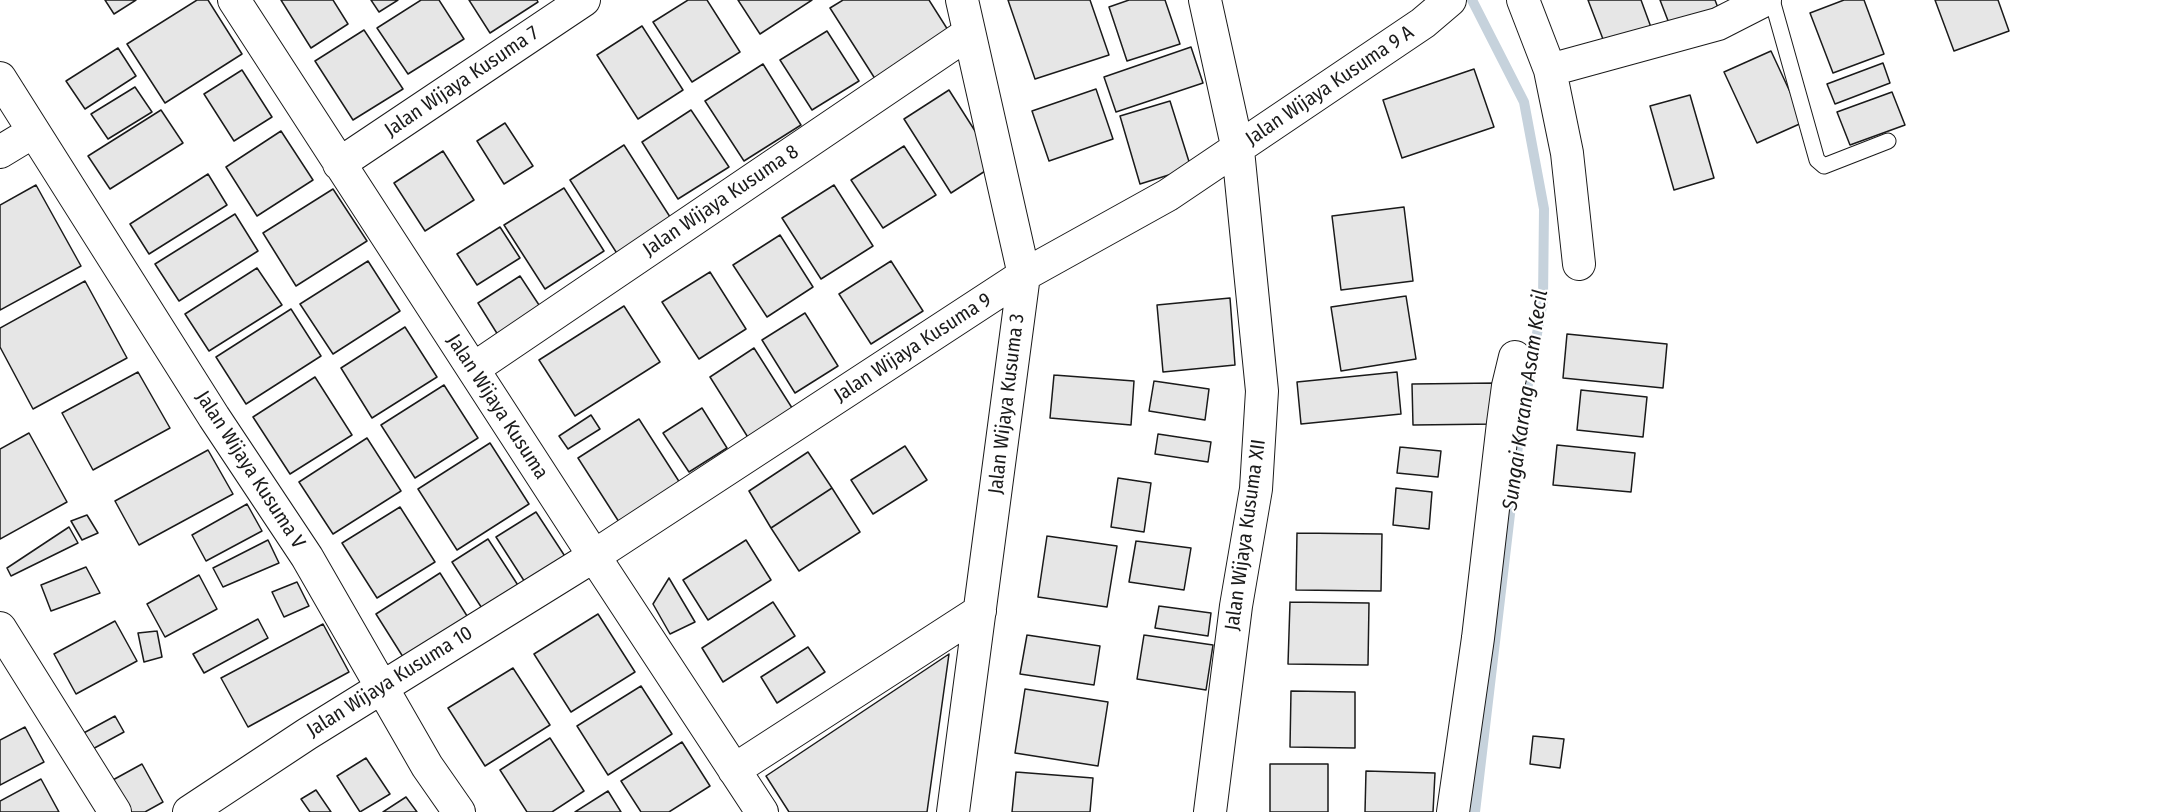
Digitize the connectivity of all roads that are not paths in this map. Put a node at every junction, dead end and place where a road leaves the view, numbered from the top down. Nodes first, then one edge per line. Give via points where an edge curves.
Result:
1 (234, 0) edge
2 (584, 0) edge
3 (962, 0) edge
4 (1205, 0) edge
5 (1450, 0) edge
6 (1523, 0) edge
7 (1765, 0) edge
8 (1772, 0) edge
9 (969, 33) junction
10 (1550, 70) junction
11 (0, 78) edge
12 (33, 132) junction
13 (1888, 141) dead end
14 (1238, 150) junction
15 (0, 152) edge
16 (339, 164) junction
17 (1579, 264) dead end
18 (1024, 274) junction
19 (1515, 357) dead end
20 (473, 369) junction
21 (594, 556) junction
22 (980, 611) junction
23 (0, 628) edge
24 (382, 688) junction
25 (734, 770) junction
26 (115, 812) edge
27 (189, 812) edge
28 (459, 812) edge
29 (762, 812) edge
30 (953, 812) edge
31 (1210, 812) edge
32 (1453, 812) edge

1 - 16 street, Jalan Wijaya Kusuma
2 - 16 street, Jalan Wijaya Kusuma 7
3 - 9 street, Jalan Wijaya Kusuma 3
4 - 14 street, Jalan Wijaya Kusuma XII
5 - 14 street, Jalan Wijaya Kusuma 9 A via 1423,23
6 - 10 street
7 - 10 street via 1718,24
8 - 13 lane via 1817,160 1824,166
9 - 18 street, Jalan Wijaya Kusuma 3
9 - 20 street, Jalan Wijaya Kusuma 8
10 - 17 street via 1567,153
11 - 12 street, Jalan Wijaya Kusuma V
12 - 15 street
12 - 24 street, Jalan Wijaya Kusuma V via 307,557
14 - 18 street, Jalan Wijaya Kusuma 9 via 1168,195
14 - 31 street, Jalan Wijaya Kusuma XII via 1262,391 1256,489 1236,606
16 - 20 street, Jalan Wijaya Kusuma
18 - 21 street, Jalan Wijaya Kusuma 9
18 - 22 street, Jalan Wijaya Kusuma 3
19 - 32 street
20 - 21 street, Jalan Wijaya Kusuma
21 - 24 street, Jalan Wijaya Kusuma 10
21 - 25 street, Jalan Wijaya Kusuma
22 - 25 street
22 - 30 street, Jalan Wijaya Kusuma 3
23 - 26 street
24 - 27 street, Jalan Wijaya Kusuma 10
24 - 28 street, Jalan Wijaya Kusuma V
25 - 29 street, Jalan Wijaya Kusuma

